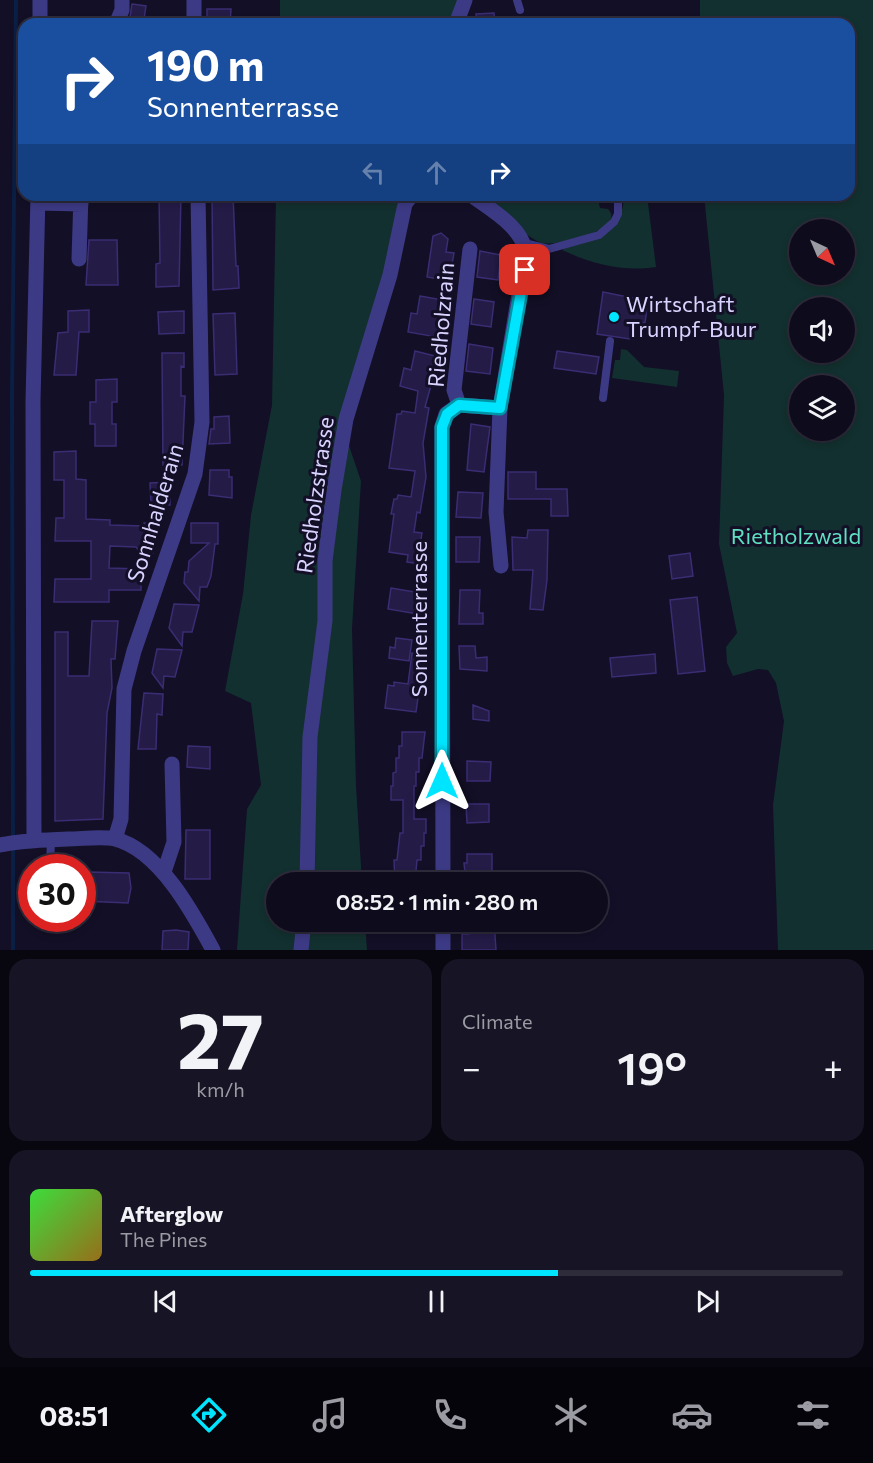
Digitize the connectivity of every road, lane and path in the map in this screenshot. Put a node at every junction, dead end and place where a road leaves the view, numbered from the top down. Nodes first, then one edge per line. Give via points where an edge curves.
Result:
1 (40, 0) edge
2 (122, 0) edge
3 (194, 0) edge
4 (465, 0) edge
5 (517, 0) edge
6 (520, 10) dead end
7 (40, 18) edge
8 (119, 18) edge
9 (194, 18) edge
10 (458, 18) edge
11 (38, 201) edge
12 (81, 201) edge
13 (198, 201) edge
14 (407, 201) edge
15 (479, 201) edge
16 (618, 201) edge
17 (524, 243) junction
18 (470, 249) dead end
19 (79, 259) dead end
20 (610, 341) dead end
21 (603, 398) dead end
22 (459, 405) junction
23 (500, 408) junction
24 (501, 566) dead end
25 (172, 764) dead end
26 (115, 839) junction
27 (30, 840) junction
28 (51, 840) junction
29 (0, 845) edge
30 (50, 854) edge
31 (164, 872) junction
32 (307, 872) edge
33 (443, 872) edge
34 (303, 932) edge
35 (443, 932) edge
36 (213, 950) edge
37 (301, 950) edge
38 (443, 950) edge

1 - 7 street
2 - 8 street
3 - 9 street
4 - 10 street
5 - 6 lane
11 - 27 street
12 - 19 street
13 - 26 street, Sonnhalderain via 200,450 124,689 120,819
14 - 32 street, Riedholzstrasse via 390,275 346,419 334,490 325,561 325,621 310,737
15 - 17 street via 514,229
16 - 17 lane via 618,214 608,230 584,241 549,249
17 - 23 street via 525,270
18 - 22 street, Riedholzrain via 453,390
20 - 21 lane
22 - 23 street
22 - 33 street, Sonnenterrasse via 447,414 442,427
23 - 24 street via 496,512
25 - 31 street via 174,842
26 - 28 street
26 - 31 street
27 - 28 street
27 - 29 street
28 - 30 lane
31 - 36 street
34 - 37 street
35 - 38 street

